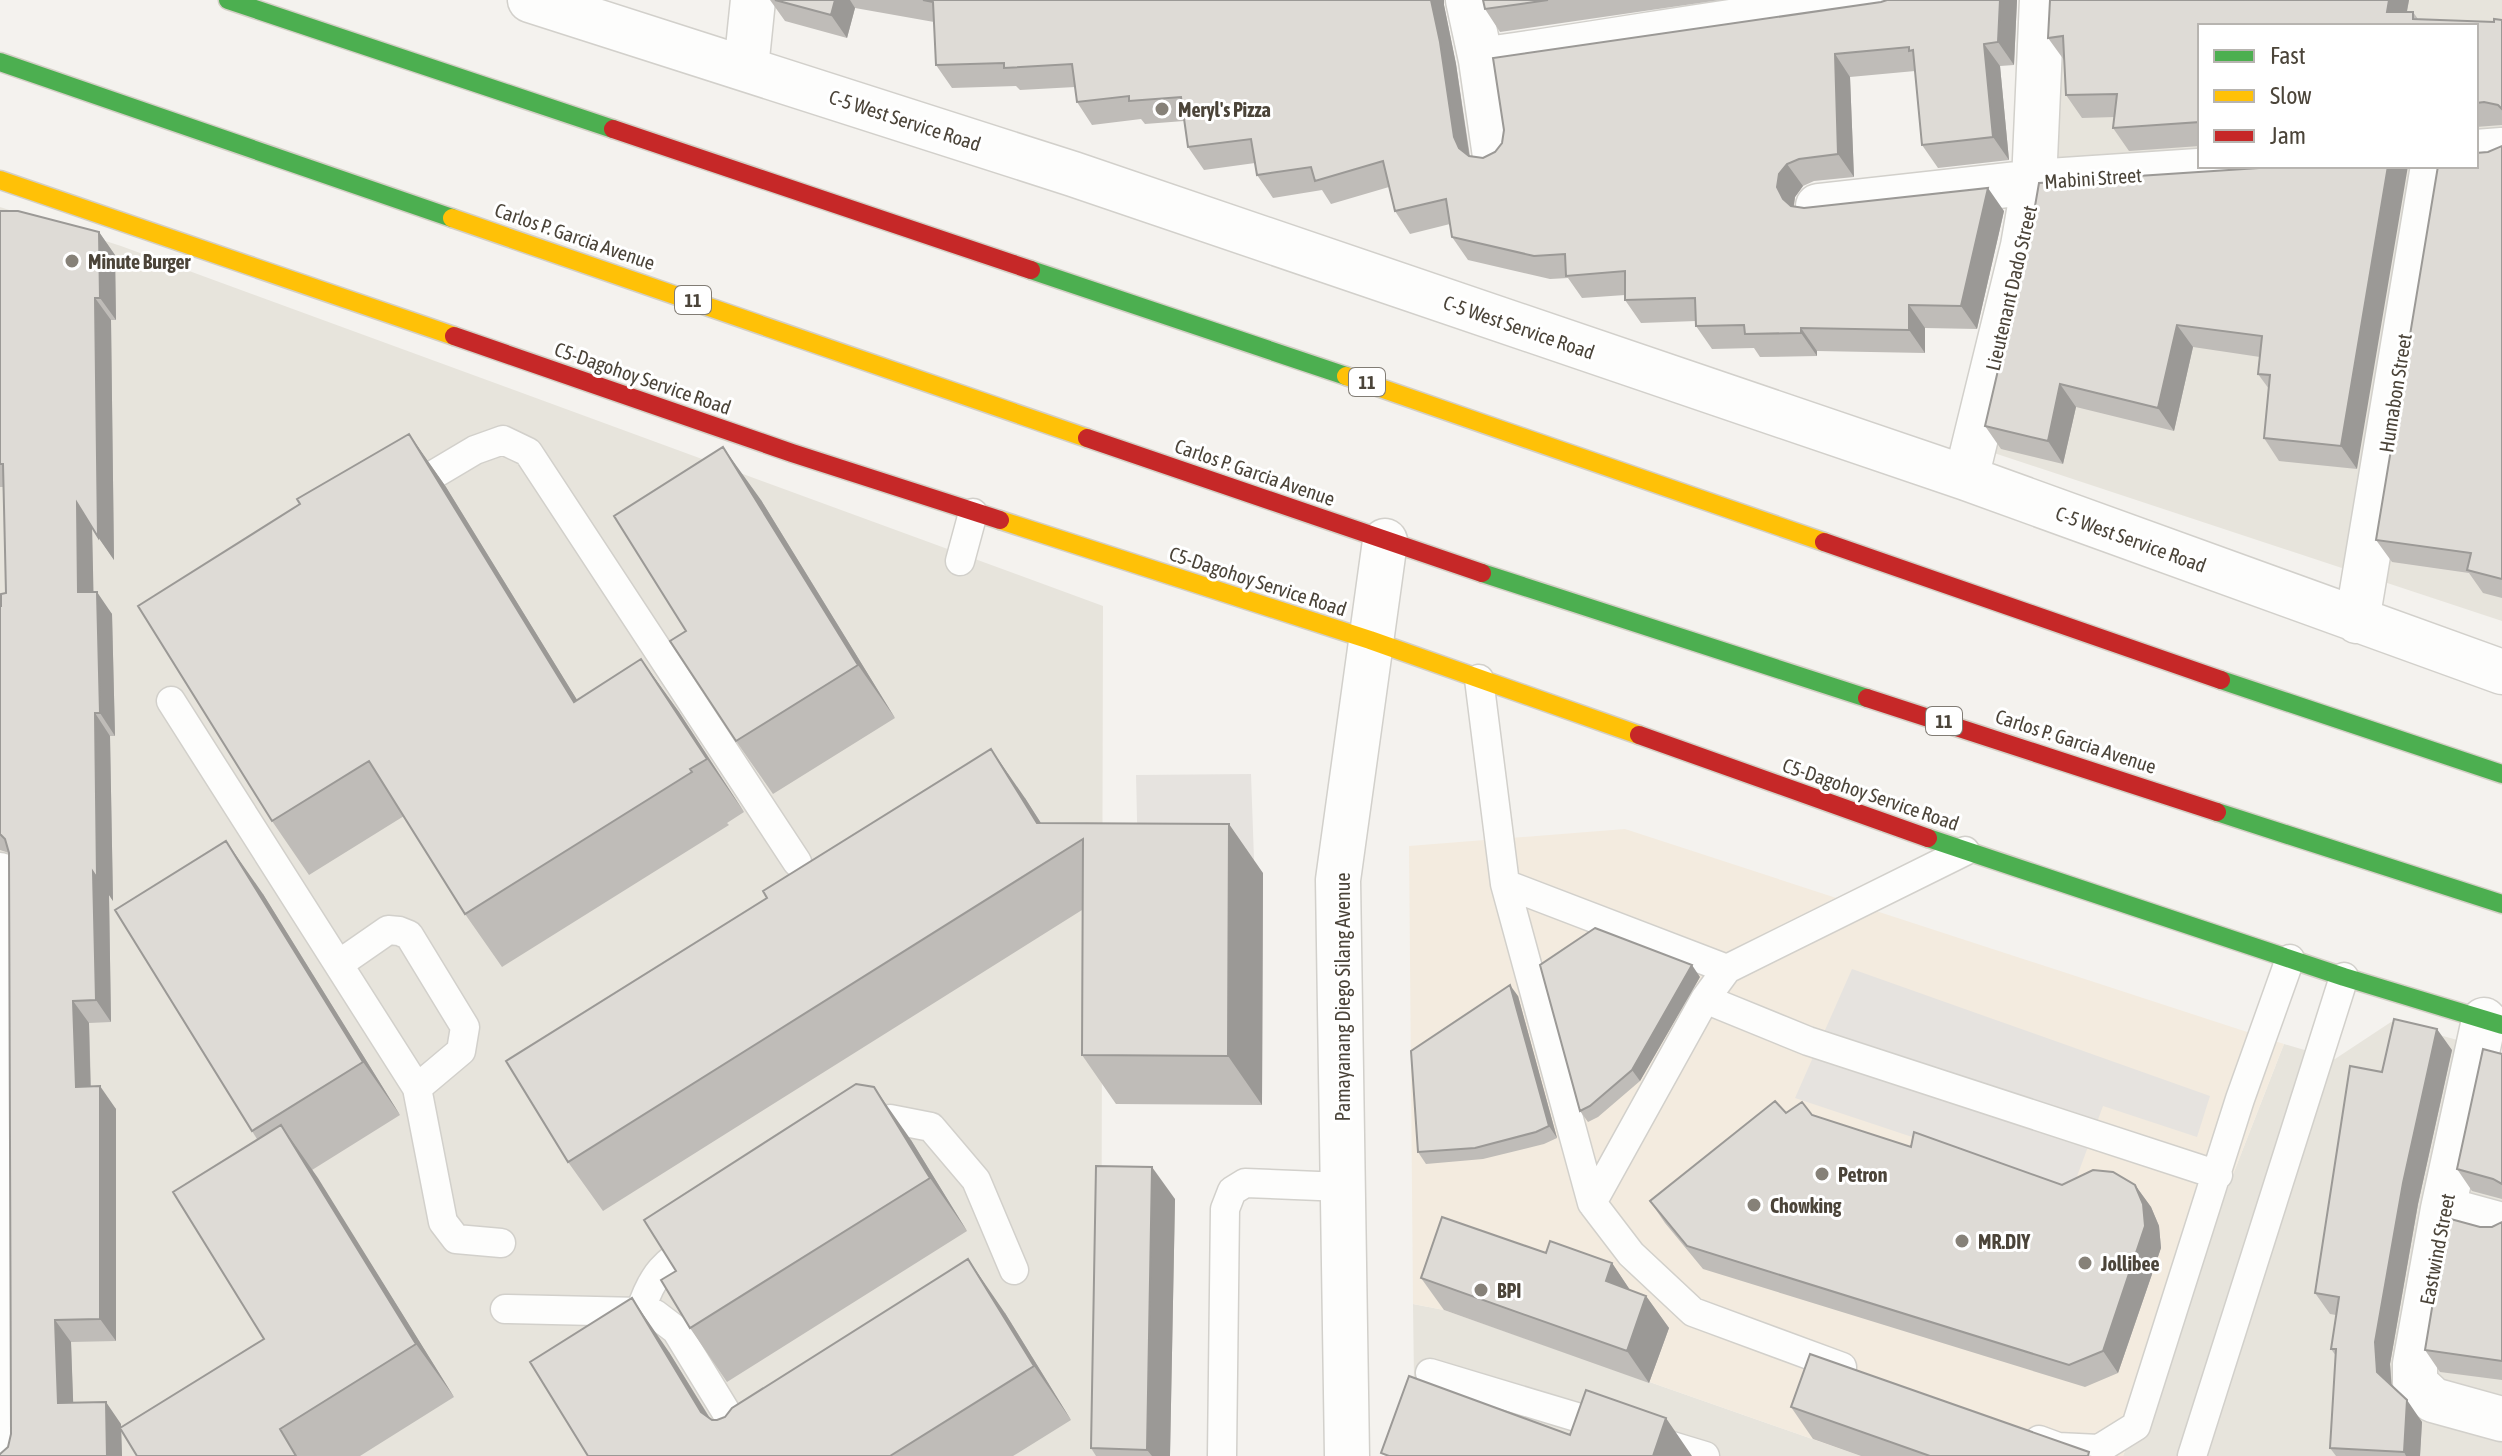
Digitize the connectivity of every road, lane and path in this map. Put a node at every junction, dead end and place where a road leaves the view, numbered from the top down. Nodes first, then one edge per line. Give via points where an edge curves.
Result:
1 (228, 0) edge
2 (530, 0) edge
3 (753, 0) edge
4 (1468, 0) edge
5 (1894, 0) edge
6 (2042, 0) edge
7 (1811, 5) edge
8 (1481, 60) junction
9 (0, 62) edge
10 (746, 68) junction
11 (2502, 150) edge
12 (2478, 152) edge
13 (1495, 156) edge
14 (2243, 168) edge
15 (2433, 168) edge
16 (0, 180) edge
17 (2034, 182) junction
18 (1818, 206) edge
19 (1966, 478) junction
20 (381, 506) edge
21 (973, 513) junction
22 (1385, 541) junction
23 (960, 561) dead end
24 (2357, 621) junction
25 (1370, 640) junction
26 (2502, 672) edge
27 (1479, 679) junction
28 (171, 701) edge
29 (2502, 774) edge
30 (1965, 851) junction
31 (797, 862) dead end
32 (0, 875) edge
33 (1505, 884) junction
34 (2502, 904) edge
35 (2290, 959) junction
36 (339, 964) junction
37 (1727, 969) junction
38 (2344, 977) junction
39 (1705, 999) junction
40 (2493, 1023) edge
41 (417, 1088) junction
42 (837, 1153) edge
43 (2218, 1175) junction
44 (1343, 1187) junction
45 (1592, 1203) junction
46 (2443, 1209) junction
47 (2502, 1225) edge
48 (718, 1229) edge
49 (501, 1243) dead end
50 (1014, 1270) dead end
51 (505, 1309) dead end
52 (640, 1312) junction
53 (1430, 1373) dead end
54 (1868, 1377) edge
55 (2502, 1419) edge
56 (2014, 1431) edge
57 (2, 1456) edge
58 (753, 1456) edge
59 (1222, 1456) edge
60 (1347, 1456) edge
61 (1705, 1456) edge
62 (2192, 1456) edge

1 - 29 main road, 11 via 1448,410 1939,584
2 - 10 street, C-5 West Service Road
3 - 10 street
4 - 8 street
5 - 7 street
6 - 17 street, Lieutenant Dado Street
7 - 8 street via 1627,40
8 - 13 street
9 - 22 main road, Carlos P. Garcia Avenue / 11
10 - 19 street, C-5 West Service Road
11 - 12 street
14 - 17 street, Mabini Street
15 - 24 street, Humabon Street
16 - 21 main road, C5-Dagohoy Service Road
17 - 18 street, Mabini Street
17 - 19 street, Lieutenant Dado Street
19 - 24 street, C-5 West Service Road
20 - 31 lane via 475,450 503,440 528,452
21 - 23 lane
21 - 25 main road, C5-Dagohoy Service Road
22 - 25 street, Pamayanang Diego Silang Avenue
22 - 34 main road, Carlos P. Garcia Avenue / 11
24 - 26 street, C-5 West Service Road
25 - 27 main road, C5-Dagohoy Service Road
25 - 44 street, Pamayanang Diego Silang Avenue via 1338,880
27 - 30 main road, C5-Dagohoy Service Road
27 - 33 lane
28 - 36 lane
30 - 35 main road, C5-Dagohoy Service Road
30 - 37 lane
32 - 57 street
33 - 37 lane
33 - 45 lane
35 - 38 main road, C5-Dagohoy Service Road
35 - 43 lane
36 - 41 lane
36 - 41 lane via 388,930 409,935 465,1027 461,1051
37 - 39 lane
38 - 40 main road, C5-Dagohoy Service Road
38 - 62 lane
39 - 43 lane via 1808,1041
39 - 45 lane
40 - 46 street, Eastwind Street
41 - 49 lane via 443,1222 456,1239
42 - 50 lane via 890,1119 931,1127 976,1180
43 - 56 lane via 2136,1426 2099,1449 2058,1447
44 - 59 lane via 1245,1183 1232,1191 1225,1209
44 - 60 street, Pamayanang Diego Silang Avenue
45 - 54 lane via 1631,1254 1693,1312
46 - 47 street
46 - 55 street, Eastwind Street via 2415,1383 2433,1400
48 - 52 lane via 665,1263 648,1287
51 - 52 lane
52 - 58 lane via 655,1314 676,1330
53 - 61 lane

